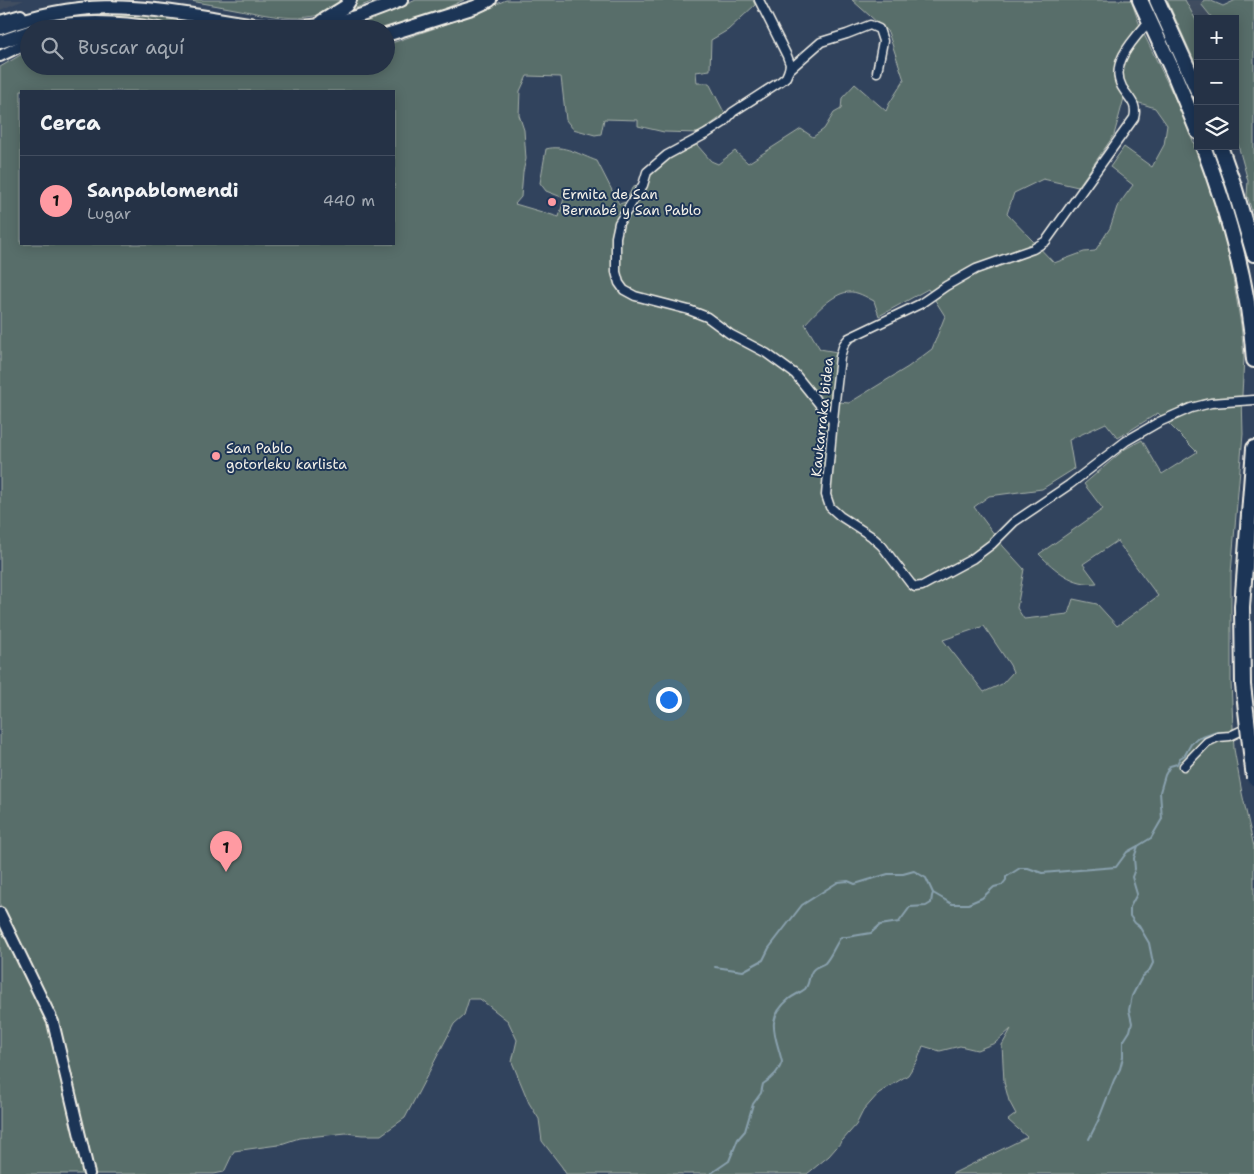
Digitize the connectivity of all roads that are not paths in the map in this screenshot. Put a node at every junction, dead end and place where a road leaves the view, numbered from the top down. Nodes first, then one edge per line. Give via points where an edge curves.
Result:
1 (350, 0) edge
2 (401, 0) edge
3 (473, 0) edge
4 (490, 0) edge
5 (759, 0) edge
6 (1140, 0) edge
7 (1157, 0) edge
8 (56, 9) junction
9 (24, 20) edge
10 (225, 20) edge
11 (324, 20) edge
12 (341, 20) edge
13 (0, 21) edge
14 (20, 21) edge
15 (421, 25) junction
16 (1144, 26) dead end
17 (0, 28) edge
18 (395, 32) edge
19 (20, 35) edge
20 (0, 42) edge
21 (20, 46) edge
22 (0, 56) edge
23 (789, 70) junction
24 (877, 72) dead end
25 (1194, 82) edge
26 (1194, 122) edge
27 (1205, 150) edge
28 (1221, 150) edge
29 (1254, 254) edge
30 (1254, 360) edge
31 (1254, 400) edge
32 (833, 420) junction
33 (1254, 448) edge
34 (1254, 725) edge
35 (1184, 766) dead end
36 (1254, 778) edge
37 (0, 913) edge
38 (89, 1174) edge

1 - 11 main road
2 - 12 main road
3 - 15 main road
4 - 15 main road
5 - 23 street via 787,56
6 - 26 highway
7 - 25 highway
8 - 9 main road
8 - 10 main road via 124,5
8 - 13 street
14 - 17 main road
15 - 18 main road
16 - 32 street, Kaukarraka bidea via 1123,54 1119,70 1121,86 1135,106 1134,118 1046,241 1033,249 976,269 920,304 849,338 840,357
19 - 20 main road
21 - 22 street
23 - 24 street via 821,42 870,25 880,29 883,37
23 - 32 street via 786,77 723,123 667,155 647,172 643,185 619,223 615,262 619,283 624,290 634,296 707,317 730,334 766,353 795,374
27 - 30 highway via 1220,191 1240,264
28 - 29 highway
31 - 32 street, Kaukarraka bidea via 1211,403 1159,422 1126,441 1014,522 972,559 915,587 882,546 830,507 826,495
33 - 36 highway, bridge via 1242,607 1243,685
34 - 35 street via 1208,742
37 - 38 street via 54,1022

